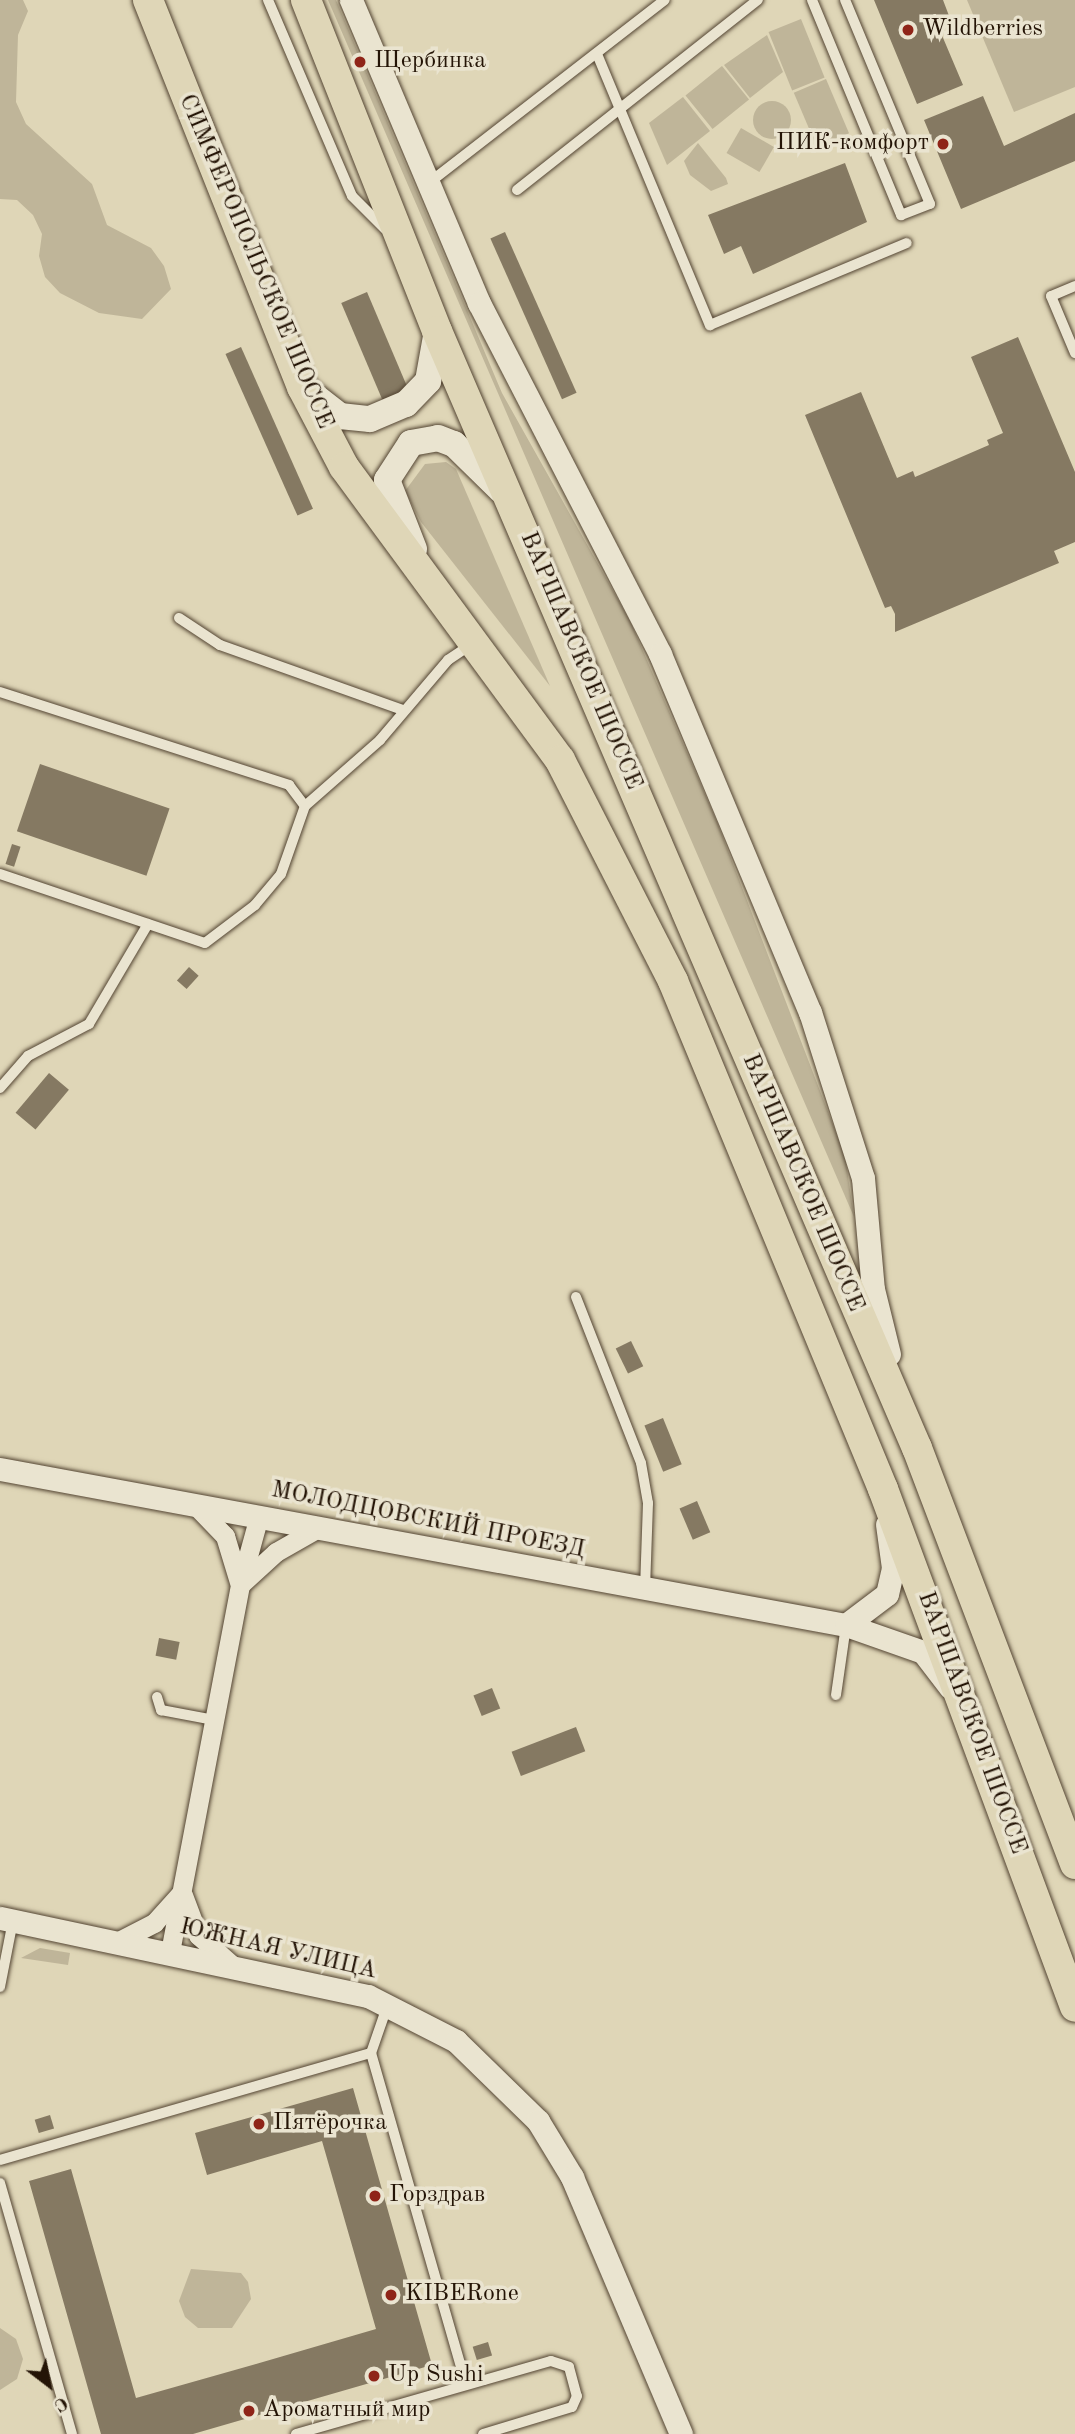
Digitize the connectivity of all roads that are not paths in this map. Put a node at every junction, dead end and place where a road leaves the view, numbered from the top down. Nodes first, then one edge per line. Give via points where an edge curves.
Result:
1 (268, 0) edge
2 (306, 0) edge
3 (351, 0) edge
4 (665, 0) edge
5 (758, 0) edge
6 (811, 0) edge
7 (845, 0) edge
8 (151, 6) edge
9 (597, 54) junction
10 (620, 110) junction
11 (430, 182) junction
12 (517, 190) dead end
13 (907, 243) dead end
14 (405, 249) junction
15 (1075, 286) edge
16 (437, 331) junction
17 (1075, 353) edge
18 (302, 387) junction
19 (516, 507) junction
20 (430, 583) junction
21 (179, 618) dead end
22 (475, 642) junction
23 (0, 692) edge
24 (403, 710) junction
25 (306, 806) junction
26 (0, 874) edge
27 (148, 924) junction
28 (0, 1088) edge
29 (576, 1297) dead end
30 (917, 1448) junction
31 (0, 1469) edge
32 (883, 1489) junction
33 (194, 1504) junction
34 (259, 1516) junction
35 (320, 1527) junction
36 (240, 1585) junction
37 (645, 1590) junction
38 (846, 1625) junction
39 (835, 1695) dead end
40 (157, 1697) dead end
41 (967, 1709) junction
42 (214, 1720) junction
43 (1075, 1864) edge
44 (182, 1891) junction
45 (7, 1919) edge
46 (117, 1942) junction
47 (170, 1952) junction
48 (233, 1966) junction
49 (0, 1987) edge
50 (388, 2004) junction
51 (1075, 2007) edge
52 (371, 2053) junction
53 (0, 2160) edge
54 (0, 2183) edge
55 (466, 2385) junction
56 (490, 2433) edge
57 (72, 2434) edge
58 (296, 2434) edge
59 (681, 2434) edge

1 - 14 lane via 352,196
2 - 14 main road
3 - 11 street
4 - 9 lane
5 - 10 lane
6 - 7 lane via 901,215 930,204
8 - 18 main road, СИМФЕРОПОЛЬСКОЕ ШОССЕ
9 - 10 lane
9 - 11 lane
10 - 12 lane
10 - 13 lane via 710,325
11 - 30 street via 479,303 648,629 810,1012 853,1137 875,1300
14 - 16 main road
15 - 17 lane via 1051,296
16 - 18 main road via 428,381 406,404 370,419 340,416
16 - 19 main road
18 - 20 main road, СИМФЕРОПОЛЬСКОЕ ШОССЕ via 344,467
19 - 20 main road via 454,444 424,439 401,451 387,480 390,498
19 - 30 main road, ВАРШАВСКОЕ ШОССЕ
20 - 22 main road, СИМФЕРОПОЛЬСКОЕ ШОССЕ
21 - 24 lane via 220,645
22 - 24 lane via 448,660
22 - 32 main road, ВАРШАВСКОЕ ШОССЕ via 560,760 634,898
23 - 25 lane via 289,785
24 - 25 lane
25 - 27 lane via 281,874 255,905 205,943
26 - 27 lane
27 - 28 lane via 89,1024 28,1056
29 - 37 lane via 641,1463 648,1503
30 - 43 main road, ВАРШАВСКОЕ ШОССЕ
31 - 33 street, МОЛОДЦОВСКИЙ ПРОЕЗД
32 - 38 street via 891,1581 879,1603
32 - 41 main road, ВАРШАВСКОЕ ШОССЕ
33 - 34 street, МОЛОДЦОВСКИЙ ПРОЕЗД
33 - 36 street via 225,1536
34 - 35 street, МОЛОДЦОВСКИЙ ПРОЕЗД
34 - 36 street
35 - 36 street via 275,1552
35 - 37 street, МОЛОДЦОВСКИЙ ПРОЕЗД
36 - 42 street
37 - 38 street, МОЛОДЦОВСКИЙ ПРОЕЗД
38 - 39 lane
38 - 41 street, МОЛОДЦОВСКИЙ ПРОЕЗД via 923,1651
40 - 42 lane via 161,1710
41 - 51 main road, ВАРШАВСКОЕ ШОССЕ
42 - 44 street
44 - 46 street via 154,1923
44 - 47 street
44 - 48 street via 198,1935
45 - 46 street, ЮЖНАЯ УЛИЦА
45 - 49 lane
46 - 47 street, ЮЖНАЯ УЛИЦА
47 - 48 street, ЮЖНАЯ УЛИЦА
48 - 50 street, ЮЖНАЯ УЛИЦА
50 - 52 lane
50 - 59 street, ЮЖНАЯ УЛИЦА via 456,2041 538,2121 572,2177
52 - 53 lane
52 - 55 lane
54 - 57 lane
55 - 56 lane via 551,2361 569,2367 577,2396 572,2407
55 - 58 lane

